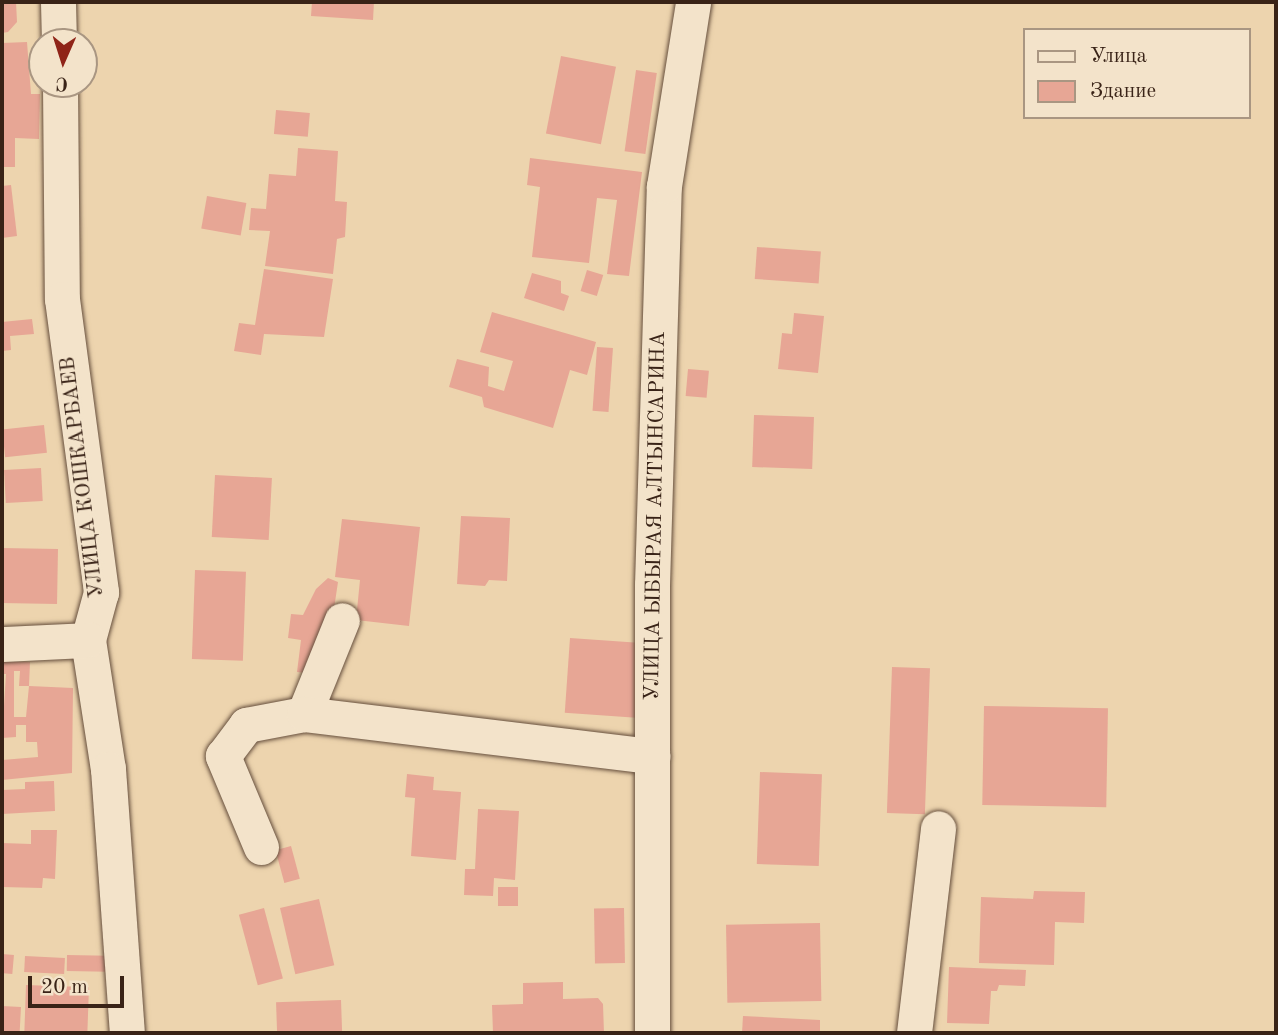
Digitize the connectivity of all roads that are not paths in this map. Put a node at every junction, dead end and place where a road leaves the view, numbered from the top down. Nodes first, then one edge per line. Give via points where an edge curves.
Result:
1 (58, 2) edge
2 (694, 2) edge
3 (59, 28) edge
4 (60, 98) edge
5 (342, 621) dead end
6 (88, 640) junction
7 (2, 644) edge
8 (304, 713) junction
9 (652, 756) junction
10 (938, 828) dead end
11 (261, 848) dead end
12 (127, 1033) edge
13 (652, 1033) edge
14 (914, 1033) edge

1 - 3 street
2 - 9 street, УЛИЦА ЫБЫРАЯ АЛТЫНСАРИНА via 664,186 652,585
4 - 6 street, УЛИЦА КОШКАРБАЕВ via 62,299 101,592
5 - 8 street
6 - 7 street
6 - 12 street, УЛИЦА КОШКАРБАЕВ via 108,769
8 - 9 street
8 - 11 street via 246,725 223,756
9 - 13 street, УЛИЦА ЫБЫРАЯ АЛТЫНСАРИНА
10 - 14 street

